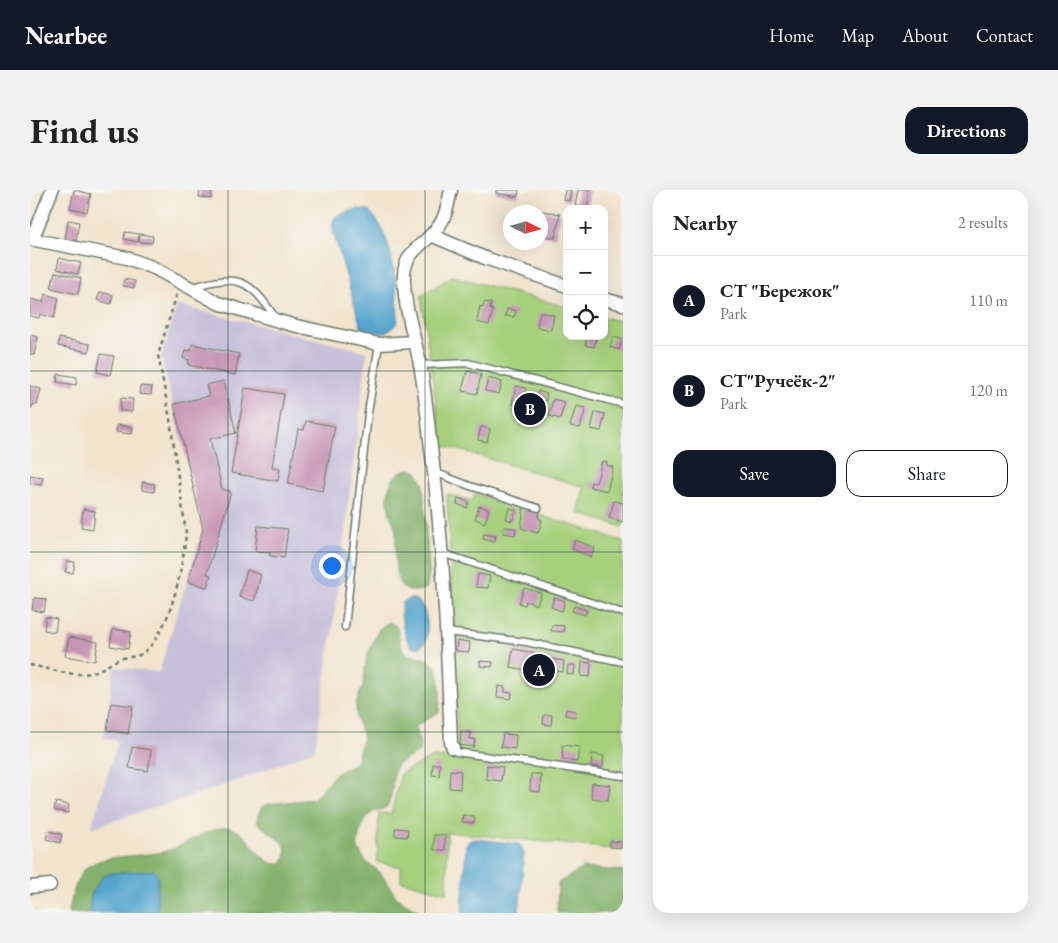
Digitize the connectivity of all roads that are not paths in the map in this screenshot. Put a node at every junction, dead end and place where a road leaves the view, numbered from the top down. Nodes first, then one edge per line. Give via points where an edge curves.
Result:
1 (52, 190) edge
2 (451, 190) edge
3 (30, 234) edge
4 (432, 236) junction
5 (30, 238) edge
6 (563, 285) edge
7 (185, 286) junction
8 (608, 300) edge
9 (623, 304) edge
10 (278, 321) junction
11 (413, 342) junction
12 (379, 344) junction
13 (420, 365) junction
14 (623, 404) edge
15 (434, 472) junction
16 (538, 508) dead end
17 (440, 553) junction
18 (623, 613) edge
19 (345, 626) dead end
20 (447, 632) junction
21 (623, 662) edge
22 (453, 748) joint
23 (623, 776) edge
24 (50, 885) dead end
25 (30, 887) edge

1 - 3 street via 36,230
2 - 4 street via 445,217
4 - 6 street
4 - 11 street via 412,251 405,268
5 - 7 street via 128,258
7 - 10 street via 218,303
7 - 10 lane via 213,281 242,282 255,291
8 - 9 street
10 - 12 street
11 - 12 street
11 - 13 street
12 - 19 lane via 368,412
13 - 14 lane via 468,363
13 - 15 street
15 - 16 lane
15 - 17 street
17 - 18 lane
17 - 20 street
20 - 21 lane via 526,642
20 - 22 street
22 - 23 lane via 456,752
24 - 25 street

